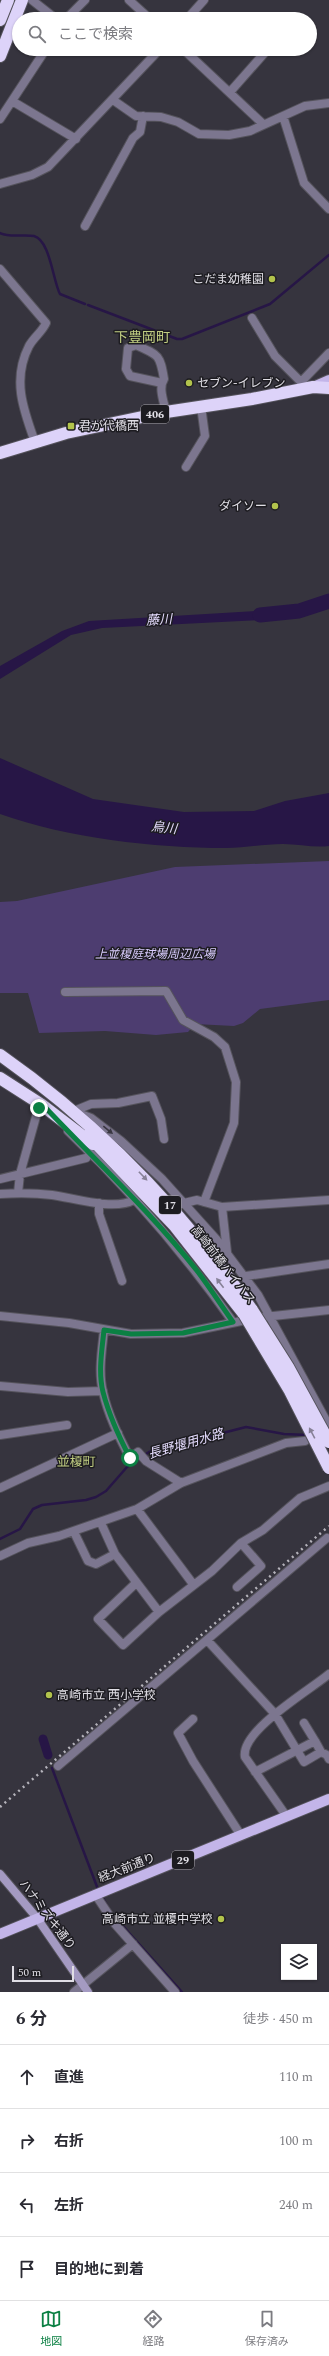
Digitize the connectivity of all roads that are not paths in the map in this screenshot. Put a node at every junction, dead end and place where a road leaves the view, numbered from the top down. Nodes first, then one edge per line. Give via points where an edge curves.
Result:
1 (8, 0) edge
2 (22, 0) edge
3 (32, 0) edge
4 (84, 0) edge
5 (129, 0) edge
6 (204, 0) edge
7 (17, 12) edge
8 (47, 12) edge
9 (73, 12) edge
10 (142, 12) edge
11 (193, 12) edge
12 (0, 20) edge
13 (12, 25) edge
14 (0, 56) edge
15 (41, 56) edge
16 (154, 56) edge
17 (190, 56) edge
18 (262, 56) edge
19 (230, 92) junction
20 (113, 100) junction
21 (12, 101) junction
22 (329, 103) edge
23 (143, 116) junction
24 (283, 116) junction
25 (0, 119) edge
26 (263, 124) junction
27 (76, 139) junction
28 (0, 184) edge
29 (329, 209) edge
30 (85, 226) dead end
31 (0, 269) edge
32 (252, 318) dead end
33 (329, 353) edge
34 (329, 380) edge
35 (162, 383) junction
36 (306, 386) junction
37 (329, 388) edge
38 (201, 406) junction
39 (166, 412) junction
40 (35, 442) junction
41 (0, 453) edge
42 (186, 467) dead end
43 (65, 992) dead end
44 (0, 1049) edge
45 (0, 1055) edge
46 (0, 1064) edge
47 (13, 1064) junction
48 (0, 1069) edge
49 (0, 1078) edge
50 (42, 1104) junction
51 (74, 1112) junction
52 (164, 1139) dead end
53 (86, 1158) dead end
54 (112, 1160) junction
55 (20, 1174) junction
56 (0, 1178) edge
57 (18, 1193) junction
58 (0, 1194) edge
59 (134, 1200) junction
60 (329, 1200) edge
61 (204, 1202) junction
62 (99, 1203) junction
63 (182, 1204) junction
64 (222, 1207) junction
65 (227, 1252) junction
66 (329, 1264) edge
67 (246, 1276) junction
68 (122, 1281) dead end
69 (329, 1310) edge
70 (248, 1312) junction
71 (0, 1316) edge
72 (269, 1317) junction
73 (233, 1322) junction
74 (104, 1330) junction
75 (0, 1386) edge
76 (103, 1391) junction
77 (67, 1425) dead end
78 (328, 1425) edge
79 (118, 1433) junction
80 (0, 1435) edge
81 (305, 1441) dead end
82 (329, 1442) edge
83 (329, 1468) edge
84 (181, 1483) junction
85 (329, 1486) edge
86 (0, 1488) edge
87 (137, 1509) junction
88 (101, 1523) junction
89 (74, 1532) junction
90 (327, 1538) dead end
91 (241, 1543) junction
92 (115, 1554) junction
93 (0, 1556) edge
94 (136, 1583) junction
95 (193, 1584) junction
96 (237, 1587) dead end
97 (159, 1612) junction
98 (206, 1640) junction
99 (329, 1674) edge
100 (275, 1714) junction
101 (193, 1719) dead end
102 (304, 1723) dead end
103 (315, 1741) junction
104 (296, 1751) junction
105 (326, 1755) edge
106 (58, 1766) dead end
107 (255, 1772) junction
108 (329, 1800) edge
109 (287, 1817) junction
110 (240, 1834) junction
111 (0, 1874) edge
112 (95, 1894) junction
113 (37, 1918) junction
114 (0, 1934) edge
115 (133, 1944) junction
116 (85, 1989) edge
117 (74, 1992) edge
118 (175, 1992) edge

1 - 12 highway
2 - 7 highway
3 - 8 street
4 - 9 street
5 - 10 street
6 - 11 street
13 - 14 highway
15 - 21 street
16 - 20 street
17 - 19 street
18 - 19 street
19 - 26 street
20 - 23 street via 136,116
20 - 27 street
21 - 25 street
21 - 27 street
22 - 24 street via 305,106
23 - 26 street via 161,117 178,122 199,134 241,134
23 - 30 street via 140,132 134,138
24 - 26 street
24 - 29 street via 304,183
27 - 28 street via 41,172
31 - 40 street via 46,323 28,348 19,384 21,402
32 - 36 street via 275,356
33 - 36 street
34 - 36 main road
35 - 35 street via 164,379 159,356 136,345 128,348 126,369 130,376
35 - 39 street
36 - 37 highway, 406
36 - 38 highway, 406 via 252,399
38 - 39 highway, 406
38 - 42 street via 205,436
39 - 40 highway, 406
40 - 41 highway, 406
43 - 61 street via 166,991 183,1020 214,1037 225,1047 236,1082 234,1122
44 - 47 highway, 17
45 - 47 highway, 高崎前橋バイパス / 17
46 - 54 highway, 高崎前橋バイパス / 17 via 56,1106
47 - 51 highway, 高崎前橋バイパス / 17
48 - 50 highway
49 - 50 highway, 17
50 - 54 highway, 17
50 - 55 street
50 - 59 street
51 - 52 street via 91,1104 118,1103 152,1096 161,1119
51 -> 63 street via 91,1118 121,1141 162,1179
51 -> 70 highway, 高崎前橋バイパス / 17 via 159,1192 199,1238
53 - 55 street
70 -> 54 highway, 高崎前橋バイパス / 17 via 174,1225
55 - 56 street
55 - 57 street
57 - 58 street
57 - 62 street via 53,1195
59 - 62 street via 121,1204
59 - 73 street via 159,1222
60 - 64 street
61 - 63 street via 197,1200
61 - 64 street
62 - 68 street via 100,1214
63 - 65 street
64 - 65 street
65 - 67 street
66 - 67 street
67 - 72 street
69 - 72 street
70 - 82 highway, 高崎前橋バイパス / 17, bridge via 288,1367
83 -> 70 highway, 高崎前橋バイパス / 17, bridge
71 - 74 street via 69,1323
72 - 73 street
72 - 78 street
73 - 74 street via 183,1333 131,1334
74 - 76 street via 101,1363
75 - 76 street via 68,1392
76 - 79 street
77 - 80 street
79 - 84 street via 130,1458 139,1453 146,1461
79 - 86 street
81 - 84 street via 286,1443
84 - 87 street
85 - 91 street via 300,1498 263,1530
87 - 88 street
87 - 95 street
88 - 89 street
88 - 92 street
89 - 92 street via 88,1561 96,1564
89 - 93 street via 28,1543
90 - 98 street
91 - 95 street via 212,1571
91 - 96 street via 260,1566
92 - 94 street
94 - 97 street
94 - 97 street via 98,1619 123,1645
95 - 97 street
98 - 100 street
98 - 106 street
99 - 100 street
100 - 104 street
100 - 107 street via 246,1743 245,1757
101 - 110 street via 178,1733
102 - 103 street
103 - 104 street
103 - 105 street
104 - 105 street via 304,1762
104 - 107 street
107 - 109 street
108 - 109 main road, 経大前通り / 29
109 - 110 main road, 経大前通り / 29
110 - 112 main road, 経大前通り / 29 via 173,1864
111 - 113 street, ハナミズキ通り
112 - 113 main road, 経大前通り / 29
112 - 115 street via 103,1909
113 - 114 main road, 経大前通り / 29
113 - 116 street, ハナミズキ通り
115 - 116 street
115 - 118 street
116 - 117 street

